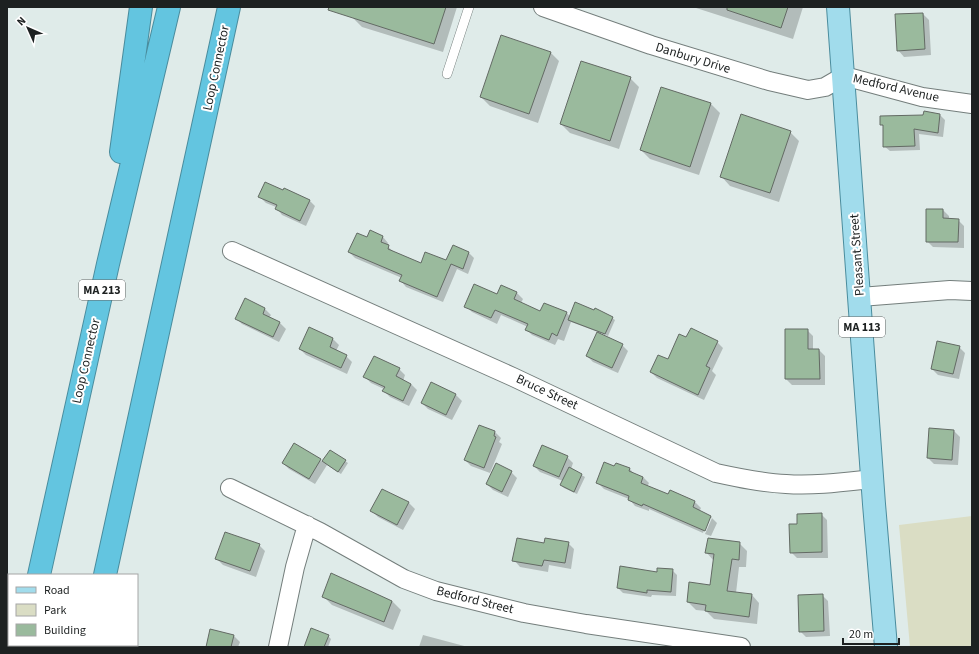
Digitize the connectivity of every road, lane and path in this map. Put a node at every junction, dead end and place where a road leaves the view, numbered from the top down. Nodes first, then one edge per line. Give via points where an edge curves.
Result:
1 (141, 7) edge
2 (169, 7) edge
3 (230, 7) edge
4 (469, 7) edge
5 (543, 7) edge
6 (838, 7) edge
7 (447, 74) dead end
8 (844, 76) junction
9 (972, 104) edge
10 (232, 251) dead end
11 (108, 264) junction
12 (972, 291) edge
13 (860, 297) junction
14 (872, 479) junction
15 (230, 488) dead end
16 (307, 525) junction
17 (39, 574) edge
18 (105, 574) edge
19 (278, 647) edge
20 (741, 647) edge
21 (886, 647) edge

1 - 11 highway
2 - 11 highway, Loop Connector / MA 213
3 - 18 highway, Loop Connector
4 - 7 lane
5 - 8 street, Danbury Drive via 651,46 808,90 825,87
6 - 8 main road, Pleasant Street / MA 113
8 - 9 street, Medford Avenue via 922,97
8 - 13 main road, Pleasant Street / MA 113
10 - 14 street, Bruce Street via 513,377 716,472 750,480 787,484
11 - 17 highway, Loop Connector / MA 213
12 - 13 street via 950,290
13 - 14 main road, Pleasant Street / MA 113
14 - 21 main road, Pleasant Street / MA 113
15 - 16 street, Bedford Street
16 - 19 street
16 - 20 street, Bedford Street via 404,578 436,591 532,614

